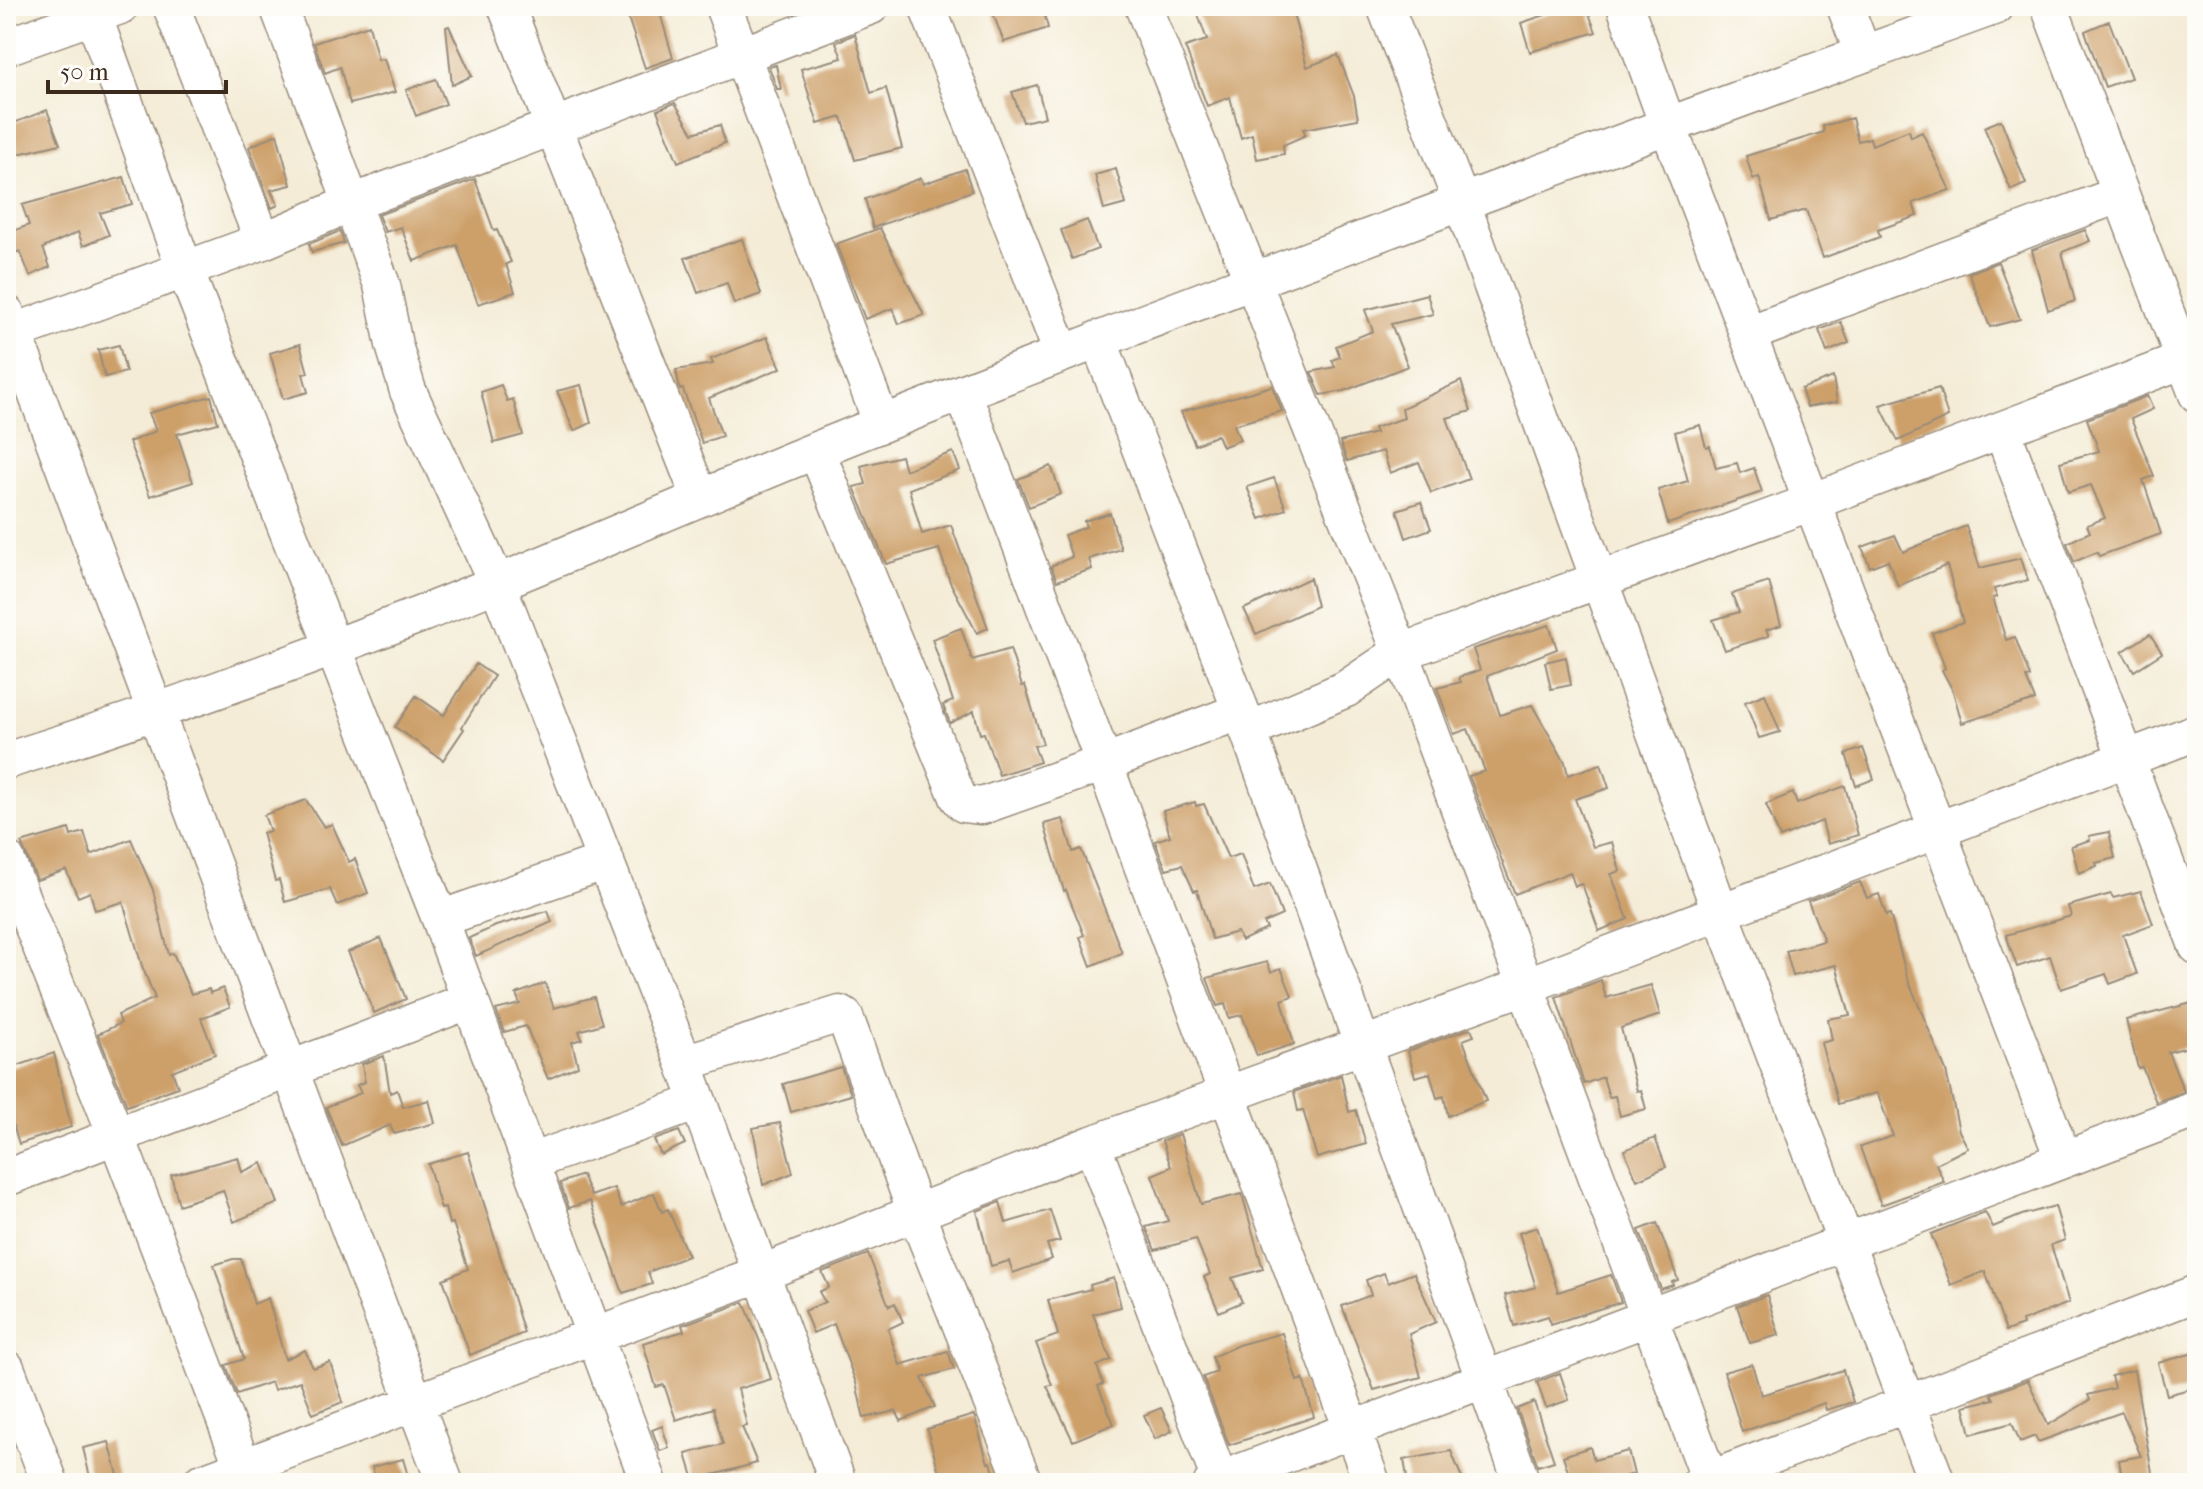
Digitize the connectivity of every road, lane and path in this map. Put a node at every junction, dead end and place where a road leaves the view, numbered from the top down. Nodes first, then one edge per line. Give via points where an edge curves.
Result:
1 (171, 6) edge
2 (278, 6) edge
3 (506, 6) edge
4 (723, 6) edge
5 (871, 6) edge
6 (927, 6) edge
7 (1143, 6) edge
8 (1385, 6) edge
9 (1625, 6) edge
10 (1845, 6) edge
11 (1996, 6) edge
12 (2049, 6) edge
13 (101, 9) edge
14 (6, 47) edge
15 (1863, 54) junction
16 (742, 55) junction
17 (1668, 126) junction
18 (554, 127) junction
19 (2121, 194) junction
20 (1461, 201) junction
21 (352, 203) junction
22 (263, 241) junction
23 (185, 270) junction
24 (1251, 281) junction
25 (9, 326) edge
26 (1748, 334) junction
27 (1098, 339) junction
28 (1062, 353) junction
29 (2190, 358) edge
30 (963, 393) junction
31 (2197, 394) edge
32 (882, 424) junction
33 (2002, 430) junction
34 (816, 450) junction
35 (700, 498) junction
36 (1812, 502) junction
37 (1597, 579) junction
38 (497, 583) junction
39 (332, 649) junction
40 (1401, 653) junction
41 (155, 713) junction
42 (1244, 721) junction
43 (2197, 732) edge
44 (2125, 758) junction
45 (6, 761) edge
46 (1104, 763) junction
47 (1935, 830) junction
48 (6, 859) edge
49 (606, 861) junction
50 (1720, 911) junction
51 (2191, 911) edge
52 (440, 919) junction
53 (2197, 946) edge
54 (1525, 986) junction
55 (468, 1001) junction
56 (1363, 1046) junction
57 (684, 1063) junction
58 (292, 1069) junction
59 (1227, 1094) junction
60 (698, 1102) junction
61 (2197, 1109) edge
62 (116, 1135) junction
63 (1092, 1144) junction
64 (2063, 1158) junction
65 (530, 1162) junction
66 (6, 1178) edge
67 (916, 1213) junction
68 (1847, 1243) junction
69 (762, 1273) junction
70 (2197, 1293) edge
71 (1648, 1317) junction
72 (595, 1334) junction
73 (6, 1368) edge
74 (1484, 1380) junction
75 (415, 1401) junction
76 (1908, 1403) junction
77 (1352, 1429) junction
78 (17, 1432) edge
79 (246, 1475) edge
80 (1218, 1482) edge
81 (1707, 1482) edge
82 (50, 1483) edge
83 (200, 1483) edge
84 (445, 1483) edge
85 (649, 1483) edge
86 (838, 1483) edge
87 (1024, 1483) edge
88 (1372, 1483) edge
89 (1522, 1483) edge
90 (1937, 1483) edge

1 - 22 street
2 - 21 street
3 - 18 street
4 - 16 street
5 - 16 street
6 - 28 street
7 - 24 street
8 - 20 street
9 - 17 street
10 - 15 street
11 - 15 street
12 - 19 street
13 - 14 street
13 - 23 street
15 - 17 street
16 - 18 street
16 - 32 street
17 - 20 street
17 - 26 street
18 - 21 street
18 - 35 street
19 - 26 street
19 - 29 street
20 - 24 street
20 - 37 street
21 - 22 street
21 - 38 street via 382,285 408,391
22 - 23 street
23 - 25 street
23 - 39 street
24 - 27 street
24 - 40 street
25 - 41 street
26 - 36 street
27 - 28 street
27 - 42 street
28 - 30 street
29 - 31 street
29 - 33 street
30 - 32 street
30 - 46 street
32 - 34 street
33 - 36 street
33 - 44 street
34 - 35 street
34 - 46 street via 964,804 982,806
35 - 38 street
36 - 37 street
36 - 47 street
37 - 40 street
37 - 50 street
38 - 39 street
38 - 49 street
39 - 41 street
39 - 52 street
40 - 42 street via 1346,689
40 - 54 street
41 - 45 street
41 - 58 street
42 - 46 street
42 - 56 street
43 - 44 street
44 - 47 street
44 - 51 street
46 - 59 street
47 - 50 street
47 - 64 street
48 - 62 street
49 - 52 street
49 - 57 street
50 - 54 street
50 - 68 street
51 - 53 street
52 - 55 street
54 - 56 street
54 - 71 street
55 - 58 street
55 - 65 street
56 - 59 street
56 - 74 street
57 - 60 street
57 - 67 street via 844,1015
58 - 62 street
58 - 75 street
59 - 63 street
59 - 77 street
60 - 65 street
60 - 69 street
61 - 64 street
62 - 66 street
62 - 79 street
63 - 67 street
63 - 80 street
64 - 68 street
65 - 72 street
67 - 69 street
67 - 87 street
68 - 71 street
68 - 76 street
69 - 72 street
69 - 86 street
70 - 76 street
71 - 74 street
71 - 81 street
72 - 75 street
72 - 85 street
73 - 78 street
74 - 77 street
74 - 89 street
75 - 79 street
75 - 84 street
76 - 81 street
76 - 90 street
77 - 80 street
77 - 88 street
78 - 82 street
79 - 83 street

